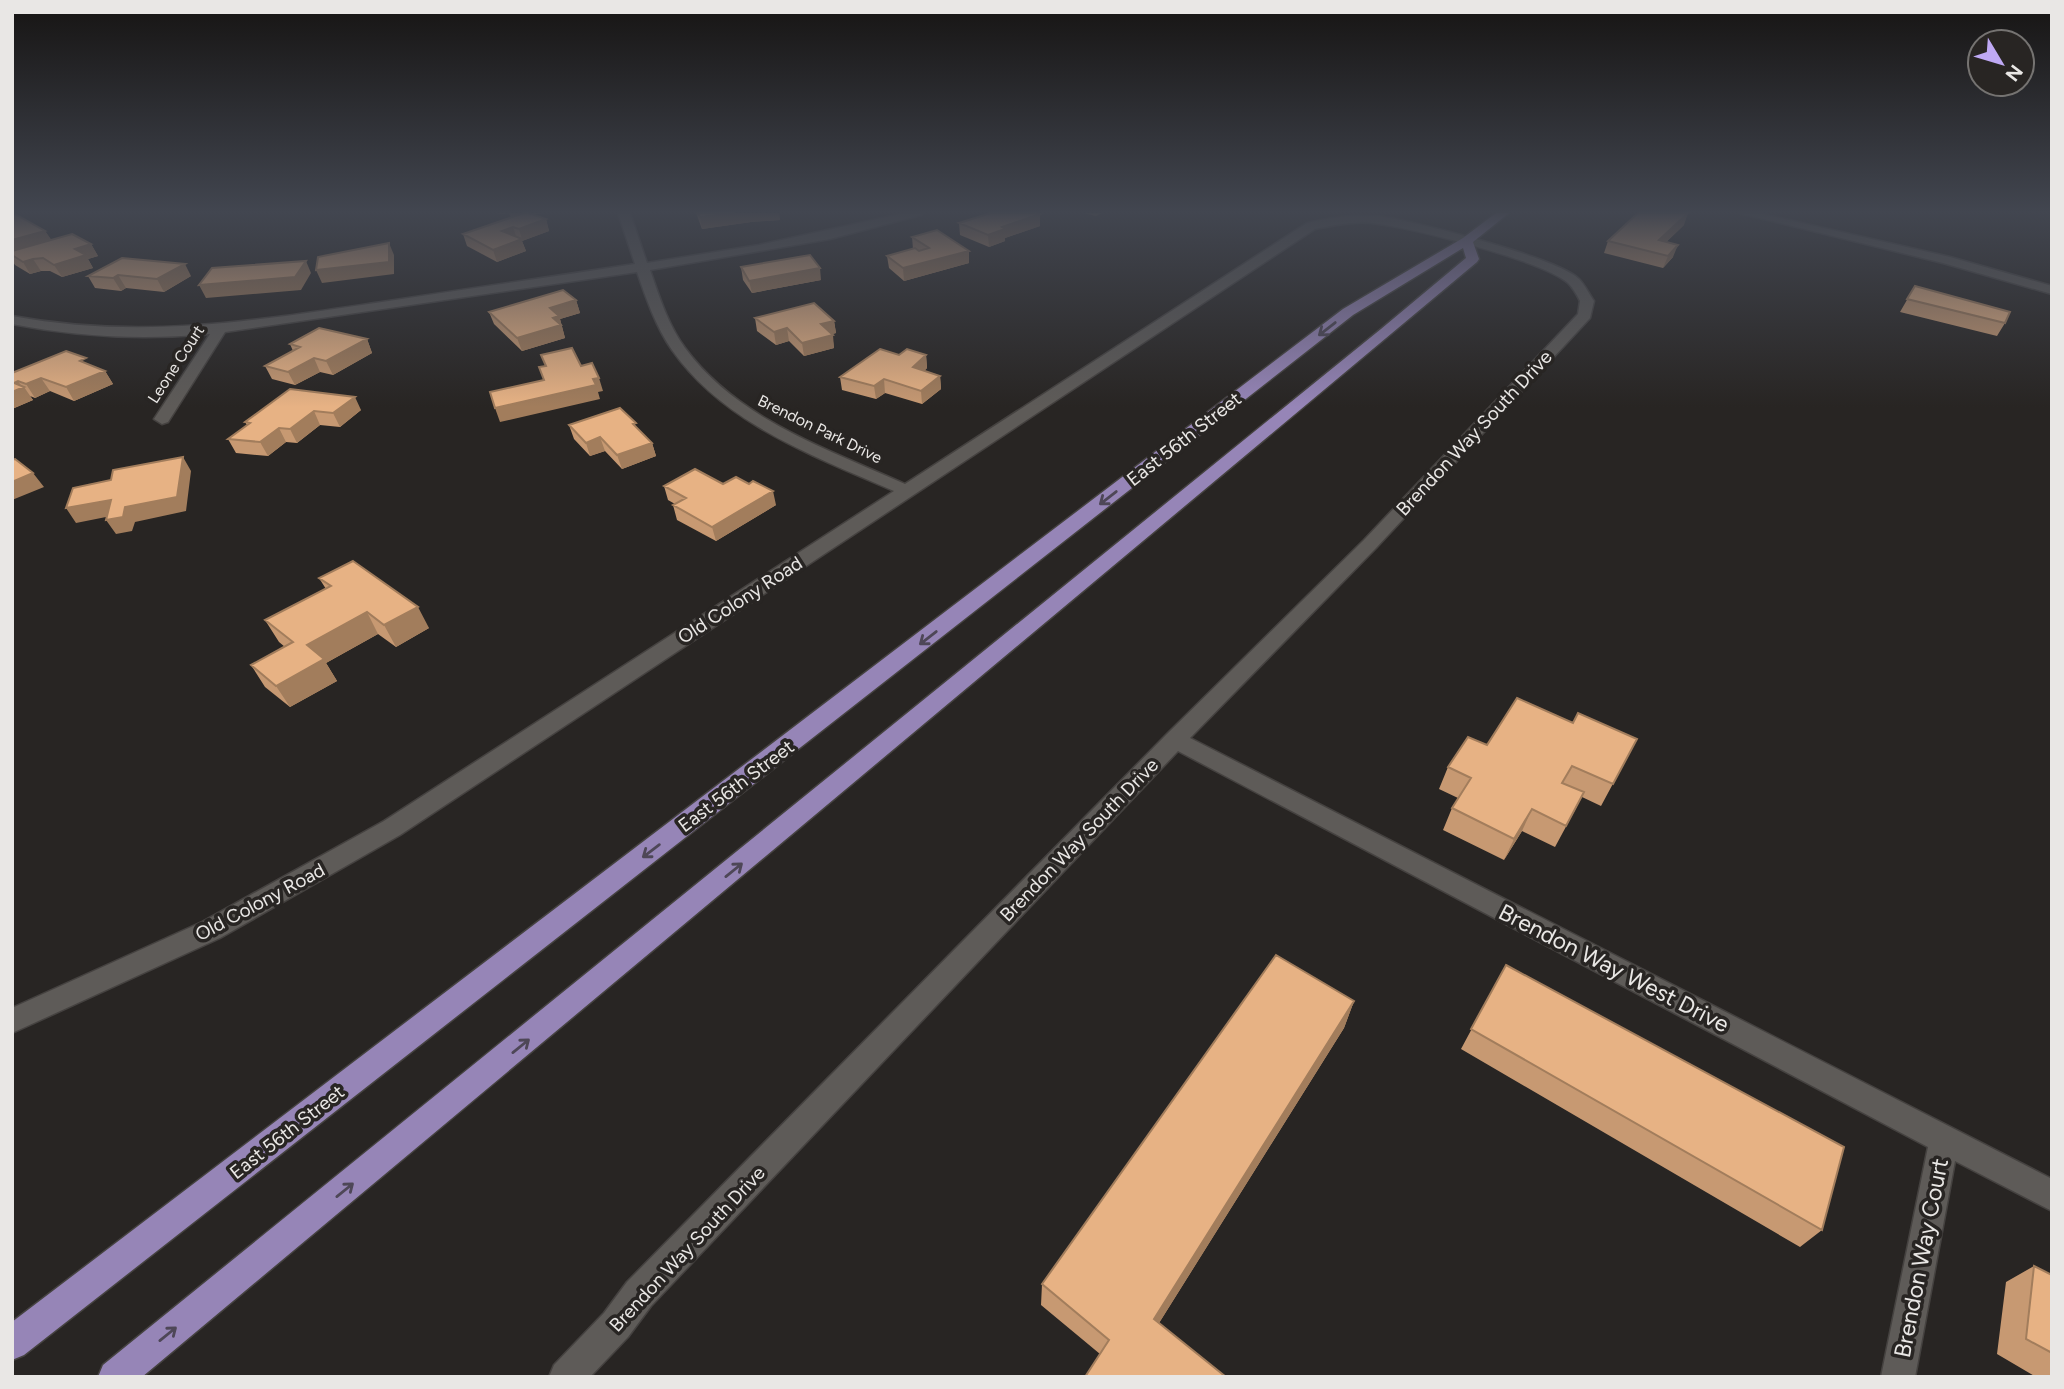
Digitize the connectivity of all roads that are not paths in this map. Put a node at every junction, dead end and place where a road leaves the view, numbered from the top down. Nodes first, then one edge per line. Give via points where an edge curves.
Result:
1 (568, 278) edge
2 (647, 278) edge
3 (1232, 278) edge
4 (1405, 278) edge
5 (1451, 278) edge
6 (1569, 278) edge
7 (2009, 278) edge
8 (2052, 290) edge
9 (1586, 302) joint
10 (12, 320) edge
11 (220, 328) junction
12 (162, 419) dead end
13 (906, 490) junction
14 (1175, 740) junction
15 (12, 1021) edge
16 (1944, 1139) junction
17 (2052, 1196) edge
18 (12, 1343) edge
19 (115, 1377) edge
20 (566, 1377) edge
21 (1898, 1377) edge

1 - 11 street
2 - 13 street, Brendon Park Drive via 676,346 713,387 773,428
3 - 13 street, Old Colony Road
4 -> 18 main road, East 56th Street via 1348,312
19 -> 5 main road
6 - 9 street, Old Colony Road via 1583,291
7 - 8 street
9 - 14 street, Brendon Way South Drive via 1585,315 1557,345 1370,544
10 - 11 street via 107,331
11 - 12 street, Leone Court
13 - 15 street, Old Colony Road via 337,861 211,930
14 - 16 street, Brendon Way West Drive
14 - 20 street, Brendon Way South Drive via 639,1294
16 - 17 street, Brendon Way West Drive
16 - 21 street, Brendon Way Court

